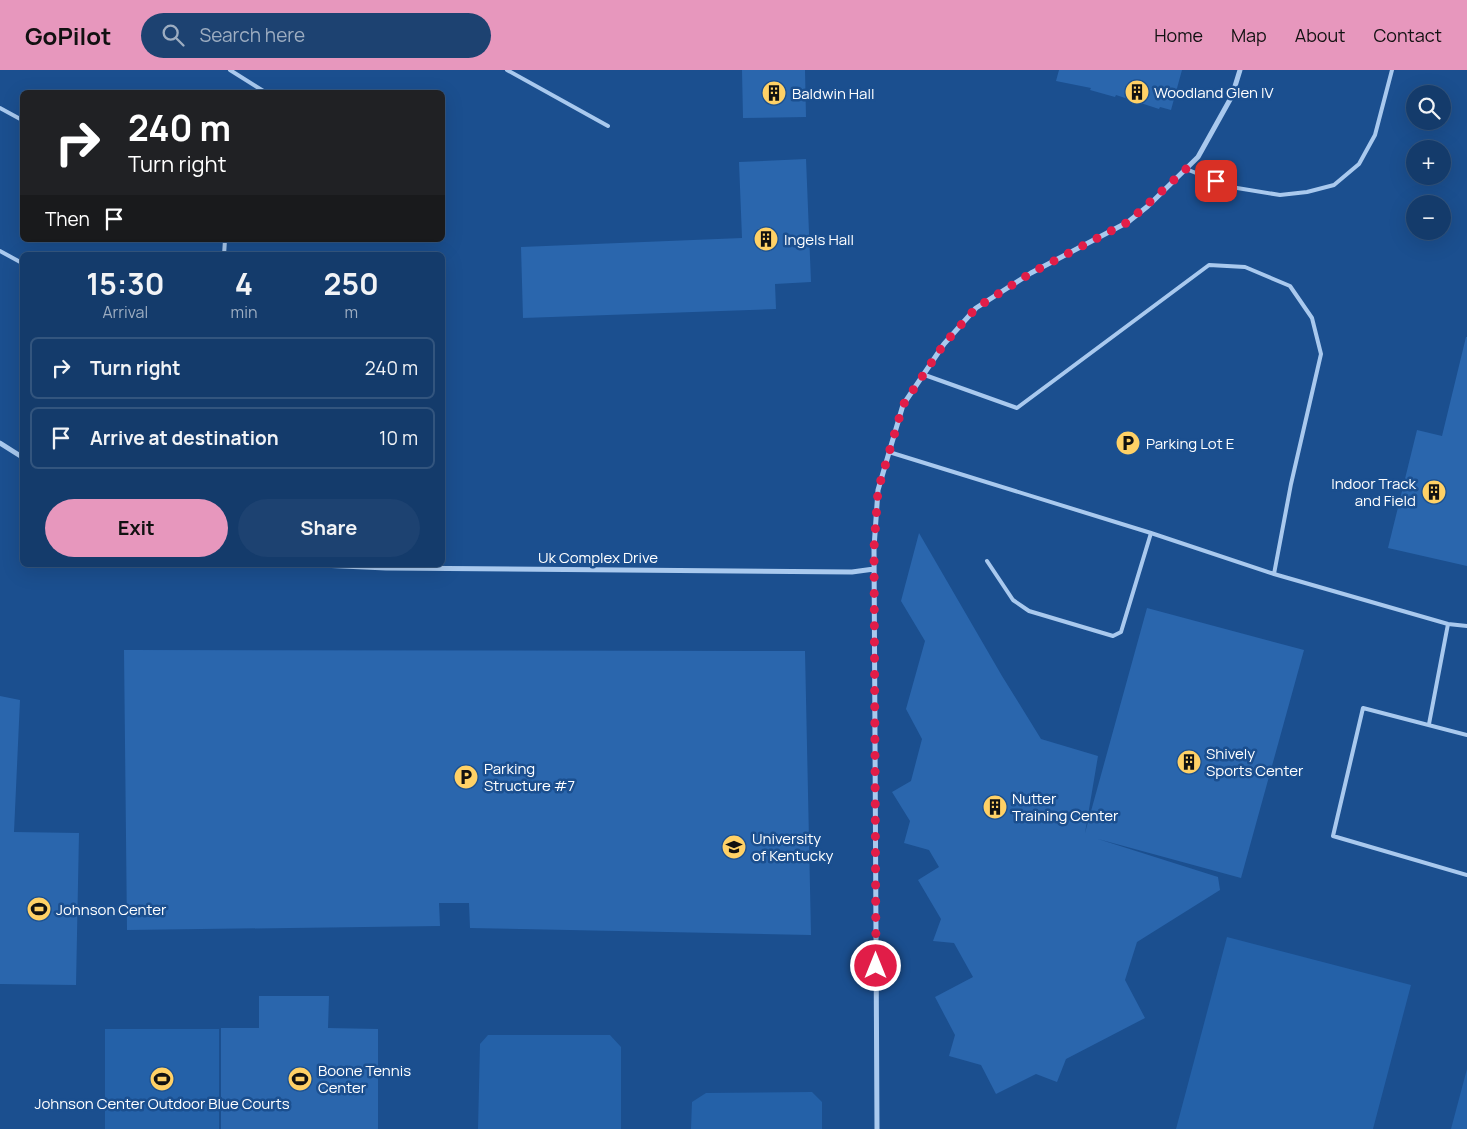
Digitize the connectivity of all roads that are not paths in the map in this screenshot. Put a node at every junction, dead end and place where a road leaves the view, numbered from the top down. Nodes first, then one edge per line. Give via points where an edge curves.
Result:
1 (230, 70) edge
2 (508, 70) edge
3 (1240, 70) edge
4 (1392, 70) edge
5 (262, 90) edge
6 (0, 108) edge
7 (20, 119) edge
8 (608, 126) dead end
9 (1186, 169) junction
10 (0, 251) edge
11 (20, 263) edge
12 (922, 374) junction
13 (0, 443) edge
14 (889, 452) junction
15 (20, 456) edge
16 (1151, 533) junction
17 (987, 561) dead end
18 (371, 567) edge
19 (874, 570) junction
20 (1274, 574) junction
21 (1448, 624) junction
22 (1467, 626) edge
23 (1429, 724) junction
24 (1467, 735) edge
25 (1467, 875) edge
26 (877, 1129) edge

1 - 5 lane
2 - 8 lane
3 - 9 street via 1232,96 1198,157
4 - 9 lane via 1375,134 1359,164 1334,184 1280,195 1231,187
6 - 7 lane
9 - 12 street via 1128,222 1031,273 976,308
10 - 11 lane
12 - 14 street via 903,405
12 - 20 lane via 1017,408 1210,266 1244,267 1290,286 1312,318 1322,354 1291,484
13 - 15 street
14 - 16 lane
14 - 19 street via 878,490
16 - 17 lane via 1121,632 1113,636 1029,611 1013,600
16 - 20 lane
18 - 19 street, Uk Complex Drive
19 - 26 street
20 - 21 lane
21 - 22 lane
21 - 23 lane
23 - 24 lane
23 - 25 lane via 1363,708 1333,836

